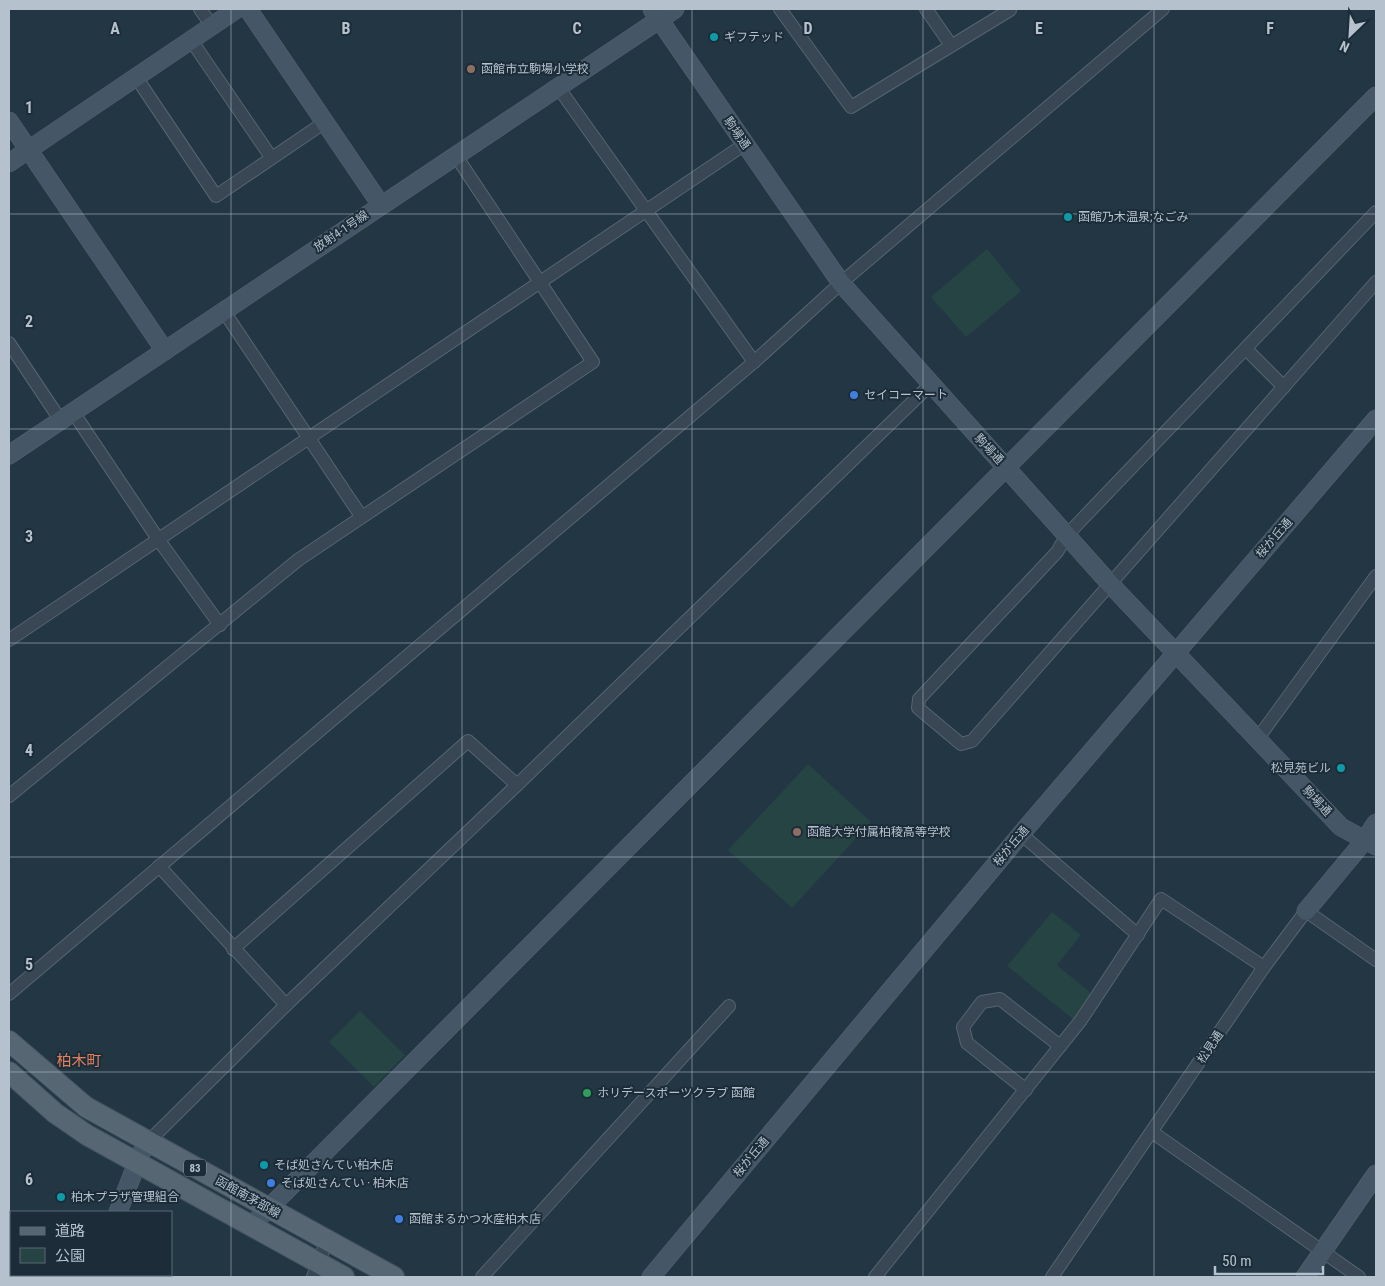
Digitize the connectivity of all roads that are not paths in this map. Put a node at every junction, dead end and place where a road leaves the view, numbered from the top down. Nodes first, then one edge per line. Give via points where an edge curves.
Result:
1 (200, 9) edge
2 (237, 9) edge
3 (248, 9) edge
4 (675, 9) edge
5 (780, 9) edge
6 (926, 9) edge
7 (1162, 9) edge
8 (1010, 10) edge
9 (656, 14) edge
10 (212, 26) junction
11 (191, 40) junction
12 (951, 45) junction
13 (136, 77) junction
14 (558, 87) junction
15 (1376, 96) edge
16 (9, 121) edge
17 (325, 122) junction
18 (745, 144) junction
19 (28, 150) junction
20 (456, 156) junction
21 (271, 157) junction
22 (9, 163) edge
23 (381, 204) junction
24 (646, 212) junction
25 (1376, 212) edge
26 (539, 282) junction
27 (1376, 282) edge
28 (841, 283) junction
29 (222, 310) junction
30 (9, 343) edge
31 (1246, 349) junction
32 (165, 351) junction
33 (754, 362) junction
34 (930, 385) junction
35 (1284, 387) junction
36 (67, 417) junction
37 (1376, 419) edge
38 (308, 439) junction
39 (9, 455) edge
40 (1006, 468) junction
41 (361, 516) junction
42 (1067, 535) junction
43 (158, 539) junction
44 (1376, 576) edge
45 (1111, 585) junction
46 (220, 625) junction
47 (9, 640) edge
48 (1176, 652) junction
49 (1258, 738) junction
50 (517, 785) junction
51 (9, 796) edge
52 (1376, 823) edge
53 (1020, 834) junction
54 (1371, 843) edge
55 (159, 866) junction
56 (1306, 911) junction
57 (1138, 935) junction
58 (233, 949) junction
59 (1376, 960) edge
60 (1264, 967) junction
61 (9, 994) edge
62 (286, 1005) junction
63 (729, 1006) dead end
64 (9, 1041) edge
65 (1060, 1046) junction
66 (9, 1072) edge
67 (1026, 1090) junction
68 (1152, 1132) junction
69 (148, 1142) junction
70 (137, 1163) junction
71 (1376, 1174) edge
72 (269, 1208) junction
73 (118, 1211) edge
74 (251, 1226) junction
75 (327, 1240) junction
76 (1322, 1252) junction
77 (315, 1270) edge
78 (344, 1277) edge
79 (394, 1277) edge
80 (482, 1277) edge
81 (651, 1277) edge
82 (875, 1277) edge
83 (1052, 1277) edge
84 (1305, 1277) edge
85 (1359, 1277) edge

1 - 10 street
2 - 10 street
3 - 17 street
4 - 9 street, 放射4-1号線
5 - 12 street via 851,108
6 - 12 street
7 - 28 street
8 - 12 street
9 - 14 street, 放射4-1号線
9 - 18 street, 駒場通
10 - 11 street
11 - 13 street
11 - 21 street
13 - 19 street
13 - 21 street via 216,196
14 - 20 street, 放射4-1号線
14 - 24 street
15 - 40 street
16 - 19 street
17 - 21 street
17 - 23 street
18 - 24 street
18 - 28 street, 駒場通
19 - 22 street
19 - 32 street
20 - 23 street, 放射4-1号線
20 - 26 street
23 - 29 street, 放射4-1号線
24 - 26 street
24 - 33 street
25 - 31 street
26 - 38 street
26 - 41 street via 593,362
27 - 35 street
28 - 33 street
28 - 34 street, 駒場通
29 - 32 street, 放射4-1号線
29 - 38 street
30 - 36 street
31 - 35 street
31 - 42 street
32 - 36 street, 放射4-1号線
33 - 55 street
34 - 40 street, 駒場通
34 - 50 street
35 - 45 street
36 - 39 street, 放射4-1号線
36 - 43 street
37 - 48 street, 桜が丘通
38 - 41 street
38 - 43 street
40 - 42 street, 駒場通
40 - 72 street
41 - 46 street via 298,560
42 - 45 street, 駒場通
42 - 45 street via 1057,552 918,699 918,708 961,744 972,741
43 - 46 street
43 - 47 street
44 - 49 street
45 - 48 street, 駒場通
46 - 51 street
48 - 49 street, 駒場通
48 - 53 street, 桜が丘通
49 - 54 street, 駒場通 via 1341,827
50 - 58 street via 468,741
50 - 62 street
52 - 54 street, 松見通
53 - 57 street
53 - 81 street, 桜が丘通
54 - 56 street, 松見通
55 - 58 street
55 - 61 street
56 - 59 street
56 - 60 street, 松見通
57 - 60 street via 1161,899
57 - 65 street
58 - 62 street
60 - 68 street, 松見通
62 - 69 street
63 - 80 street
64 - 69 main road, 函館南茅部線 / 83 via 73,1098
65 - 67 street
65 - 67 street via 1000,999 982,1002 963,1027 967,1042
66 - 70 main road, 函館南茅部線 / 83 via 69,1124
67 - 82 street
68 - 76 street
68 - 83 street, 松見通
69 - 70 street
69 - 72 main road, 函館南茅部線 / 83
70 - 73 street
70 - 74 main road, 函館南茅部線 / 83
71 - 76 street
72 - 74 street
72 - 75 main road, 函館南茅部線 / 83
74 - 77 main road, 函館南茅部線 / 83
75 - 77 street
75 - 79 main road, 函館南茅部線 / 83
76 - 84 street
76 - 85 street
77 - 78 main road, 函館南茅部線 / 83

